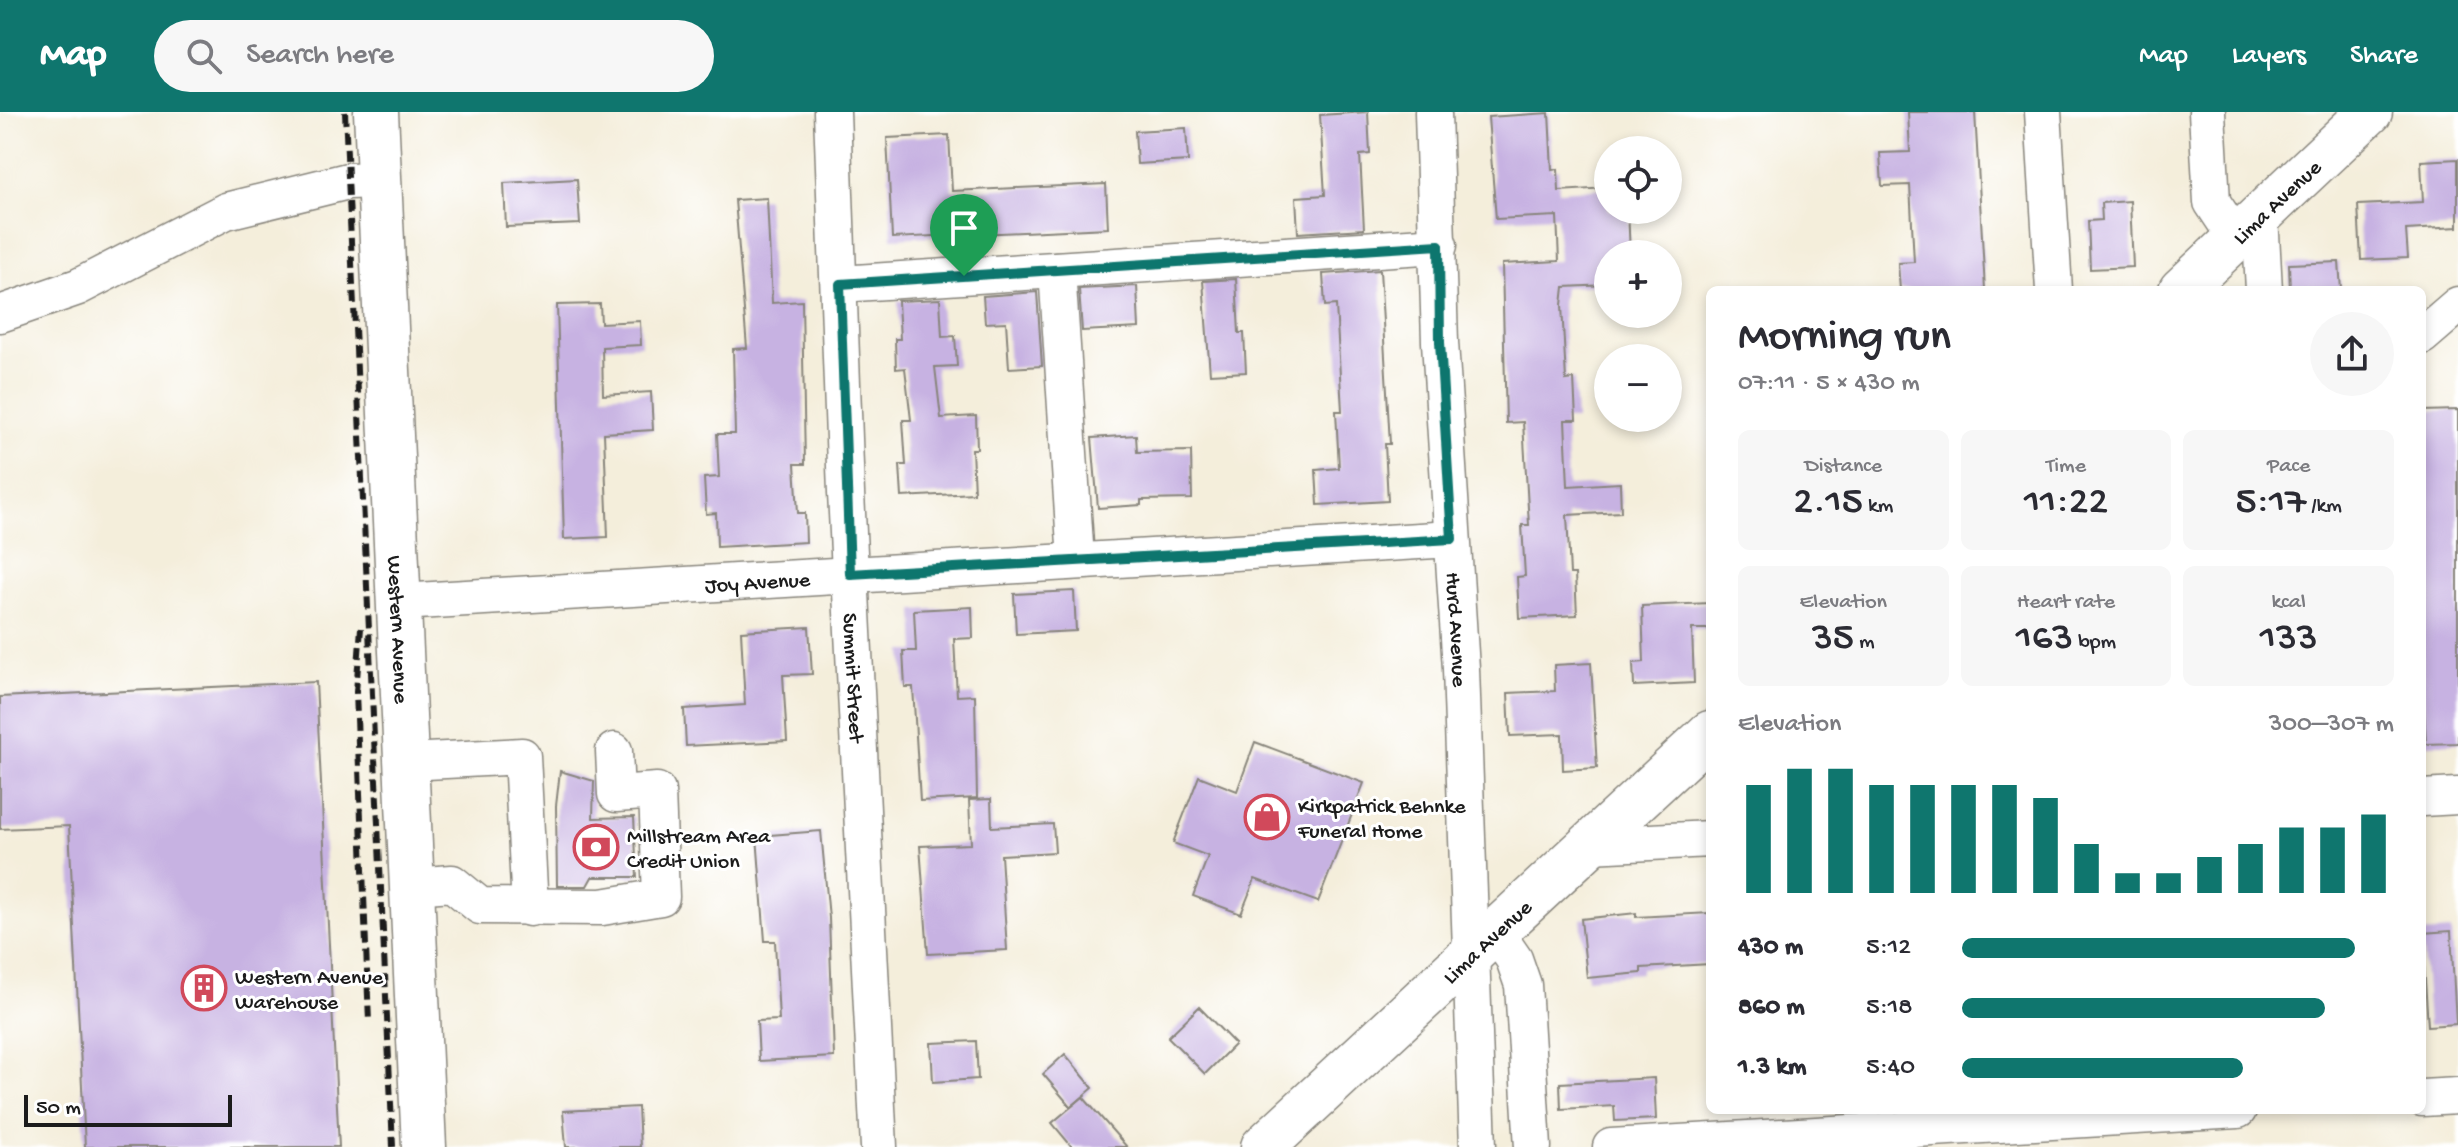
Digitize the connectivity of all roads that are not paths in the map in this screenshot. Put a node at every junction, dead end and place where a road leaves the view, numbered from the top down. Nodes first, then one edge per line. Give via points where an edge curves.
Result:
1 (376, 112) edge
2 (832, 112) edge
3 (1433, 112) edge
4 (2043, 112) edge
5 (2207, 112) edge
6 (2370, 112) edge
7 (379, 180) junction
8 (2248, 227) junction
9 (1439, 245) junction
10 (1057, 270) junction
11 (840, 284) junction
12 (2054, 286) edge
13 (2185, 286) edge
14 (2263, 286) edge
15 (2458, 305) edge
16 (0, 314) edge
17 (2426, 333) edge
18 (1452, 539) junction
19 (1076, 560) junction
20 (850, 574) junction
21 (400, 602) junction
22 (1706, 737) edge
23 (614, 751) dead end
24 (425, 761) junction
25 (2458, 796) edge
26 (2426, 798) edge
27 (1706, 839) edge
28 (1590, 845) junction
29 (412, 886) junction
30 (530, 908) junction
31 (1484, 944) junction
32 (2458, 1096) edge
33 (2426, 1098) edge
34 (2198, 1114) edge
35 (2089, 1125) edge
36 (1786, 1131) edge
37 (424, 1147) edge
38 (879, 1147) edge
39 (1263, 1147) edge
40 (1478, 1147) edge
41 (1533, 1147) edge
42 (1611, 1147) edge

1 - 7 main road, Western Avenue
2 - 11 street, Summit Street
3 - 9 street, Hurd Avenue
4 - 12 street
5 - 8 street via 2212,202
6 - 8 main road, Lima Avenue
7 - 16 street via 348,181 226,211 78,287
7 - 21 main road, Western Avenue
8 - 13 main road, Lima Avenue
8 - 14 street
9 - 10 street
9 - 18 street, Hurd Avenue
10 - 11 street
10 - 19 street
11 - 20 street, Summit Street
15 - 17 street
18 - 19 street, Joy Avenue
18 - 31 street, Hurd Avenue
19 - 20 street, Joy Avenue
20 - 21 street, Joy Avenue
20 - 38 street, Summit Street
21 - 24 main road, Western Avenue
22 - 28 main road, Lima Avenue
23 - 30 street via 616,794 657,791 661,897 602,907
24 - 29 main road, Western Avenue
24 - 30 street via 522,756
25 - 26 street
27 - 28 street
28 - 31 main road, Lima Avenue
29 - 30 street via 452,883 480,906
29 - 37 main road, Western Avenue
31 - 39 main road, Lima Avenue
31 - 40 street, Hurd Avenue
31 - 41 street via 1514,959 1523,985
32 - 33 street
34 - 35 street
35 - 36 street
36 - 42 street

